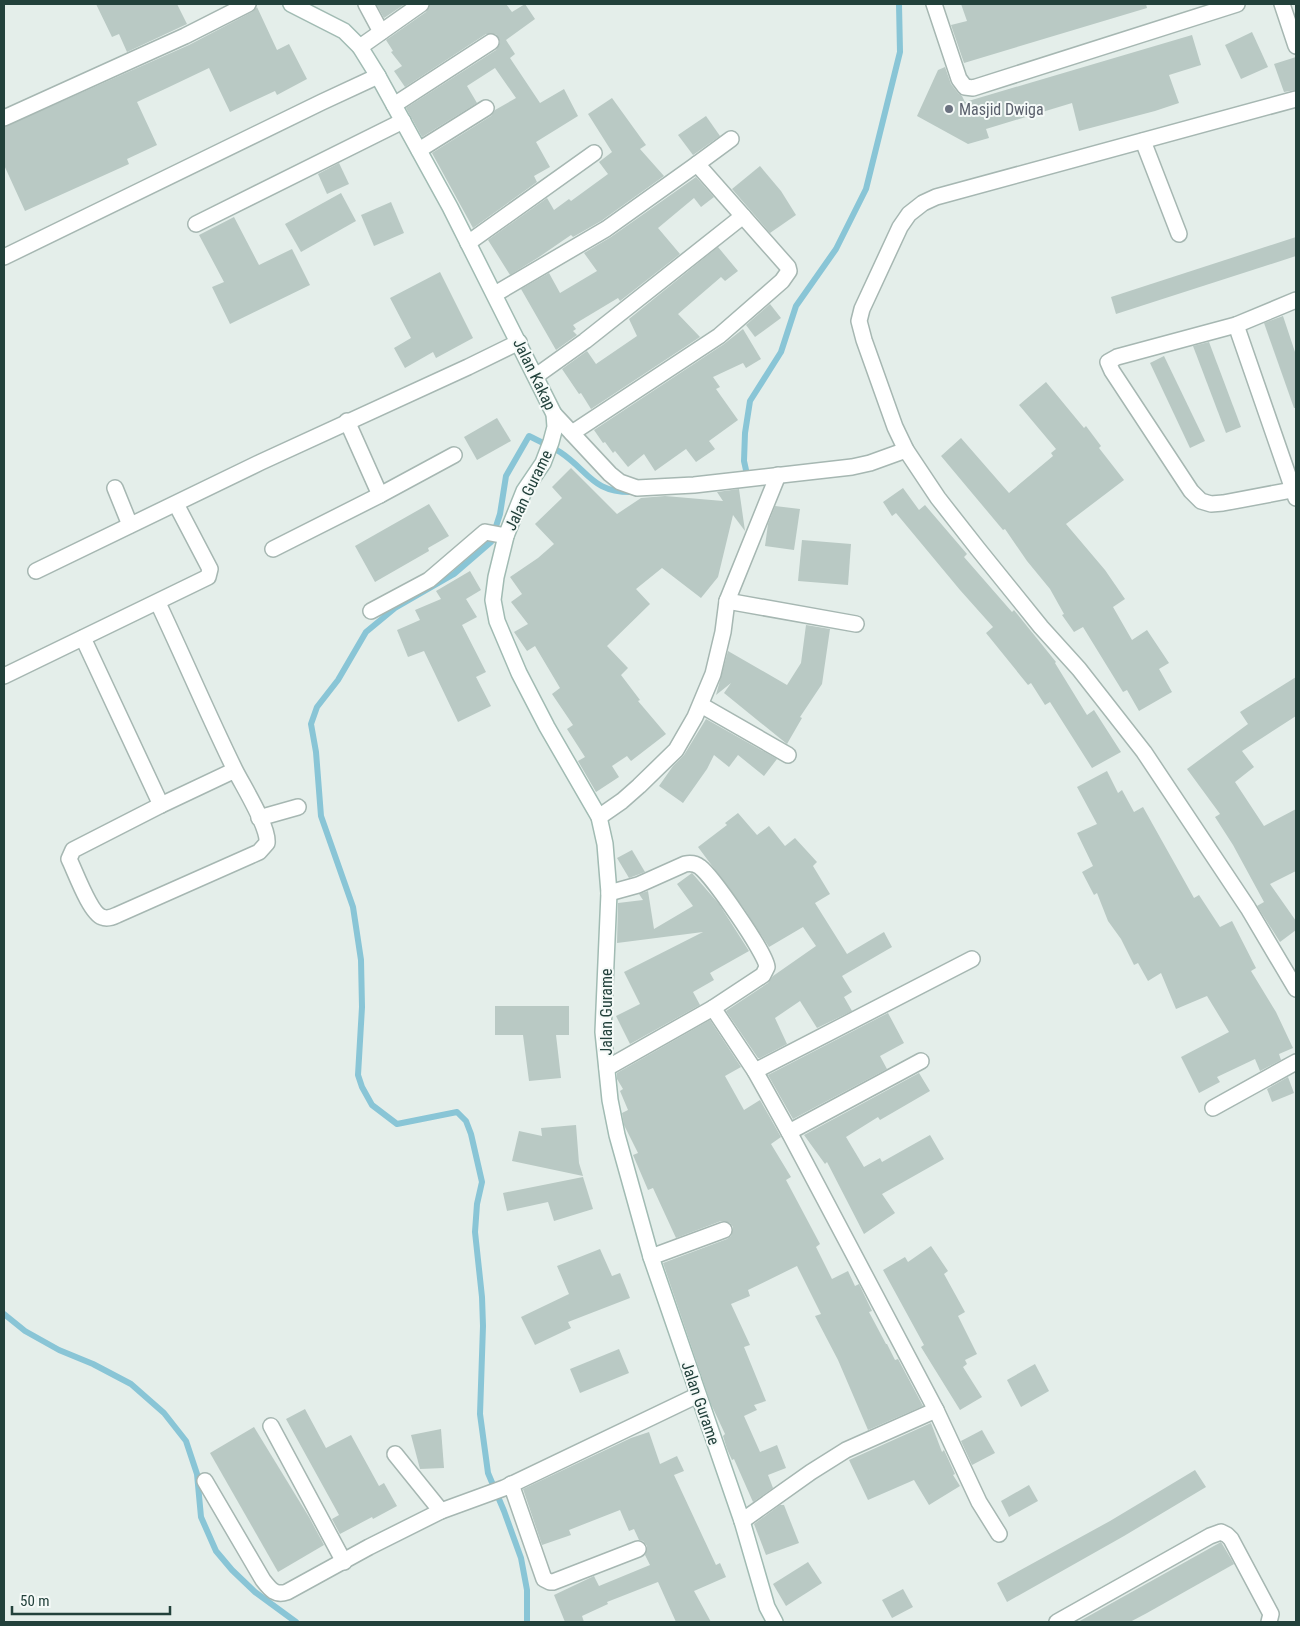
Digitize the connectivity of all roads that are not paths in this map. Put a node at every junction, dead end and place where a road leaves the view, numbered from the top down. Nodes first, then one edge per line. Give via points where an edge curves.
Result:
1 (248, 4) edge
2 (291, 4) edge
3 (366, 4) edge
4 (421, 4) edge
5 (934, 4) edge
6 (1237, 4) edge
7 (1282, 4) edge
8 (381, 32) junction
9 (491, 42) dead end
10 (1296, 46) edge
11 (360, 47) junction
12 (378, 76) junction
13 (1296, 99) edge
14 (394, 105) junction
15 (486, 108) dead end
16 (4, 118) edge
17 (403, 121) junction
18 (731, 138) dead end
19 (1143, 142) junction
20 (419, 150) junction
21 (594, 153) dead end
22 (697, 164) junction
23 (743, 216) junction
24 (196, 224) dead end
25 (1179, 234) dead end
26 (468, 243) junction
27 (4, 257) edge
28 (495, 294) junction
29 (1296, 300) edge
30 (1236, 325) junction
31 (519, 342) junction
32 (536, 376) junction
33 (554, 414) junction
34 (347, 421) junction
35 (572, 433) junction
36 (906, 450) junction
37 (454, 455) dead end
38 (778, 475) junction
39 (114, 488) dead end
40 (380, 495) junction
41 (1294, 495) edge
42 (176, 504) junction
43 (130, 525) junction
44 (497, 534) junction
45 (273, 549) dead end
46 (36, 571) dead end
47 (727, 601) junction
48 (158, 603) junction
49 (371, 611) dead end
50 (856, 624) dead end
51 (83, 638) junction
52 (4, 676) edge
53 (701, 705) junction
54 (788, 755) dead end
55 (235, 770) junction
56 (161, 805) junction
57 (298, 807) dead end
58 (599, 817) junction
59 (259, 818) junction
60 (609, 893) junction
61 (972, 959) dead end
62 (1296, 989) edge
63 (713, 1008) junction
64 (921, 1061) dead end
65 (1296, 1062) edge
66 (607, 1068) junction
67 (755, 1071) junction
68 (1213, 1108) dead end
69 (789, 1132) junction
70 (724, 1230) dead end
71 (652, 1257) junction
72 (698, 1395) junction
73 (936, 1410) junction
74 (271, 1426) dead end
75 (395, 1454) dead end
76 (205, 1480) dead end
77 (508, 1486) junction
78 (441, 1511) junction
79 (742, 1521) junction
80 (999, 1534) dead end
81 (638, 1548) dead end
82 (344, 1562) junction
83 (775, 1622) edge
84 (1056, 1622) edge
85 (1269, 1622) edge

1 - 16 street
2 - 11 street, Jalan Kakap via 344,31
3 - 8 street
4 - 8 street
5 - 6 street via 960,79 965,87 973,88
7 - 10 street
8 - 11 street
9 - 14 street
11 - 12 street, Jalan Kakap
12 - 14 street, Jalan Kakap
12 - 27 street
13 - 19 street
14 - 17 street, Jalan Kakap
15 - 20 street
17 - 20 street, Jalan Kakap
17 - 24 street
18 - 22 street
19 - 25 street
19 - 36 street via 936,197 909,214 881,265 859,321
20 - 26 street, Jalan Kakap
21 - 26 street
22 - 23 street
22 - 28 street via 606,229
23 - 32 street via 586,341
23 - 35 street via 788,267 788,274 764,299 719,336
26 - 28 street, Jalan Kakap
28 - 31 street, Jalan Kakap
29 - 30 street
30 - 41 street
30 - 41 street via 1117,356 1108,362 1183,481 1201,501 1211,504
31 - 32 street, Jalan Kakap
31 - 34 street
32 - 33 street, Jalan Kakap
33 - 35 street, Jalan Kakap
33 - 44 street, Jalan Gurame via 552,442 543,463
34 - 40 street
34 - 42 street
35 - 38 street, Jalan Kakap via 620,482 637,488
36 - 38 street, Jalan Kakap via 852,467
36 - 62 street via 972,542 1144,752 1248,908
37 - 40 street
38 - 47 street
39 - 43 street
40 - 45 street
42 - 43 street
42 - 48 street via 210,572 206,578
43 - 46 street
44 - 49 street via 468,546 429,580
44 - 58 street, Jalan Gurame via 493,600 497,621 547,727
47 - 50 street
47 - 53 street via 713,674
48 - 51 street
48 - 55 street
51 - 52 street
51 - 56 street
53 - 54 street
53 - 58 street via 676,750 622,801
55 - 56 street
55 - 59 street
56 - 59 street via 78,846 70,855 69,859 92,906 100,916 118,915 262,850 268,837
57 - 59 street
58 - 60 street, Jalan Gurame
60 - 63 street via 638,885 685,864 702,868 753,939 766,959 767,967 762,975
60 - 66 street, Jalan Gurame via 603,1032
61 - 67 street
63 - 66 street
63 - 67 street
64 - 69 street
65 - 68 street
66 - 71 street, Jalan Gurame via 617,1135
67 - 69 street
69 - 73 street
70 - 71 street
71 - 72 street, Jalan Gurame
72 - 77 street
72 - 79 street, Jalan Gurame
73 - 79 street via 846,1450
73 - 80 street
74 - 82 street
75 - 78 street
76 - 82 street via 263,1580 276,1594 287,1592
77 - 78 street
77 - 81 street via 544,1579 548,1581 554,1582
78 - 82 street
79 - 83 street, Jalan Gurame via 767,1606
84 - 85 street via 1221,1532 1229,1536 1236,1548 1271,1614

